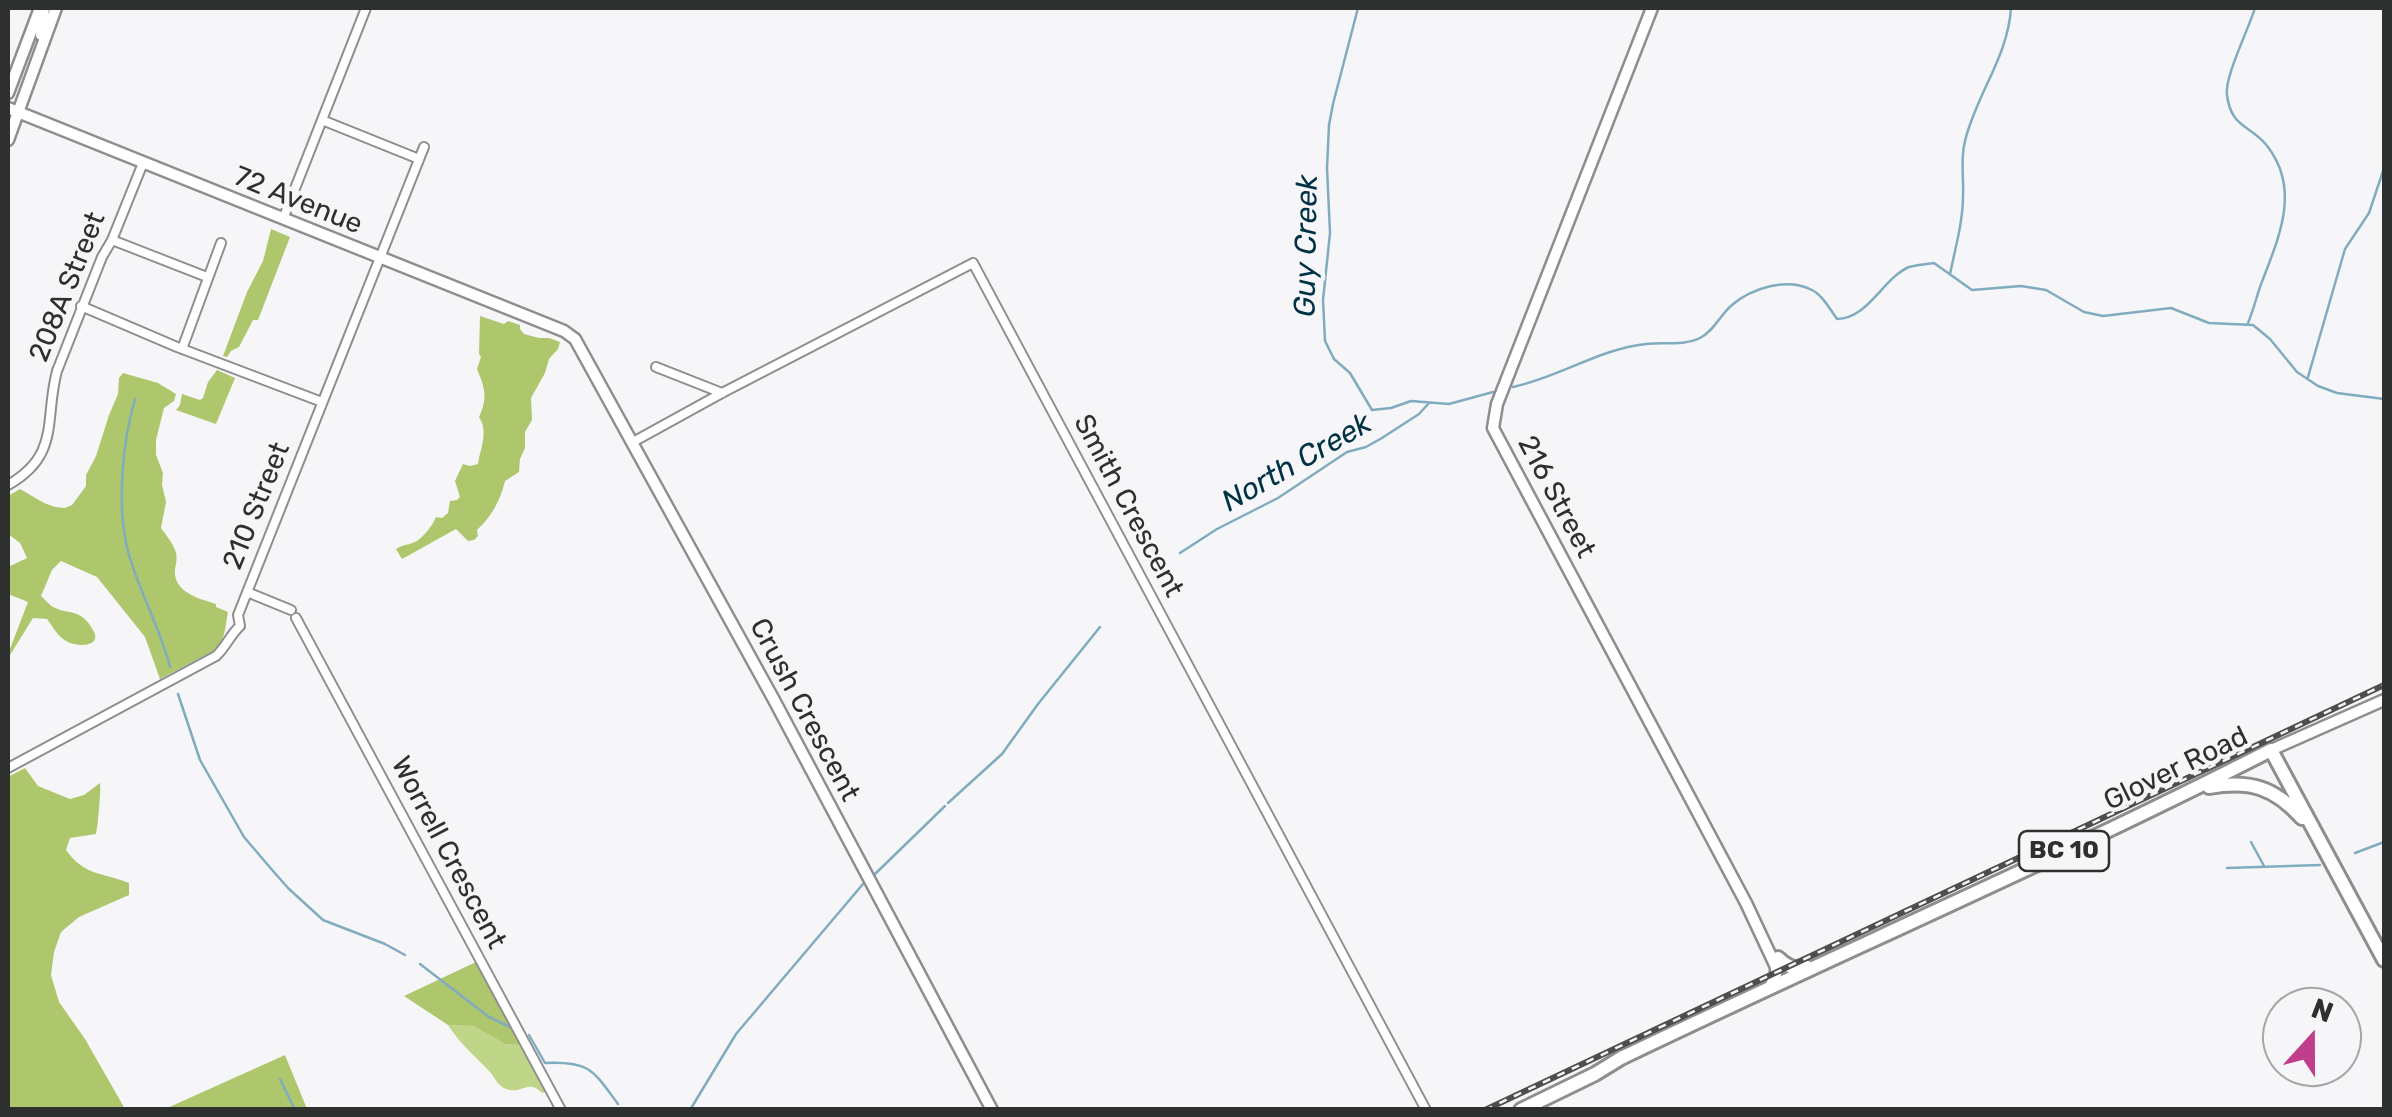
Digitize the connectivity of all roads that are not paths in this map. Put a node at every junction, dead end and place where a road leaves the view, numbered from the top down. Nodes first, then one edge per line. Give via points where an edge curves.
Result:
1 (42, 8) edge
2 (56, 8) edge
3 (366, 8) edge
4 (1652, 8) edge
5 (8, 93) edge
6 (13, 110) edge
7 (322, 120) junction
8 (8, 140) edge
9 (424, 147) dead end
10 (419, 159) junction
11 (143, 163) junction
12 (283, 219) junction
13 (112, 240) junction
14 (221, 243) dead end
15 (380, 258) junction
16 (207, 277) junction
17 (81, 306) junction
18 (572, 336) joint
19 (182, 348) junction
20 (656, 367) dead end
21 (722, 393) junction
22 (322, 402) junction
23 (633, 442) junction
24 (12, 482) edge
25 (247, 592) junction
26 (2384, 700) edge
27 (2271, 750) junction
28 (8, 768) edge
29 (2192, 791) junction
30 (2321, 842) junction
31 (1746, 903) junction
32 (1937, 912) junction
33 (1778, 958) junction
34 (1833, 958) junction
35 (2384, 960) edge
36 (1776, 987) junction
37 (561, 1110) edge
38 (992, 1110) edge
39 (1426, 1110) edge
40 (1521, 1110) edge

1 - 5 main road
1 - 6 main road via 39,42
2 - 6 main road
3 - 7 street
4 - 31 main road, 216 Street via 1493,428
6 - 8 main road
6 - 11 main road, 72 Avenue
7 - 10 street
7 - 12 street
9 - 10 street, 210 Street
10 - 15 street, 210 Street
11 - 12 main road, 72 Avenue
11 - 13 street, 208A Street
12 - 15 main road, 72 Avenue
13 - 16 street
13 - 17 street, 208A Street
14 - 16 street
15 - 18 main road, 72 Avenue
15 - 22 street, 210 Street
16 - 19 street
17 - 19 street
17 - 24 street, 208A Street via 52,386 43,450
18 - 23 main road, Crush Crescent
19 - 22 street
20 - 21 street
21 - 23 street, Smith Crescent
21 - 39 street, Smith Crescent via 973,263
22 - 25 street, 210 Street
23 - 38 main road, Crush Crescent
25 - 28 street, 210 Street via 240,626 216,656
25 - 37 street, Worrell Crescent via 294,614
26 - 27 main road, Glover Road
27 - 29 highway, Glover Road / BC 10
27 - 30 highway
29 - 30 highway via 2236,784 2269,790
29 - 32 highway, Glover Road / BC 10
30 - 35 highway
31 - 33 main road
31 - 36 main road, 216 Street via 1776,967
32 - 34 highway, Glover Road / BC 10
32 - 36 highway, Glover Road / BC 10 via 1842,962
33 - 34 highway via 1803,968
33 - 36 main road via 1784,970
34 - 36 highway, Glover Road / BC 10
36 - 40 highway, Glover Road / BC 10

